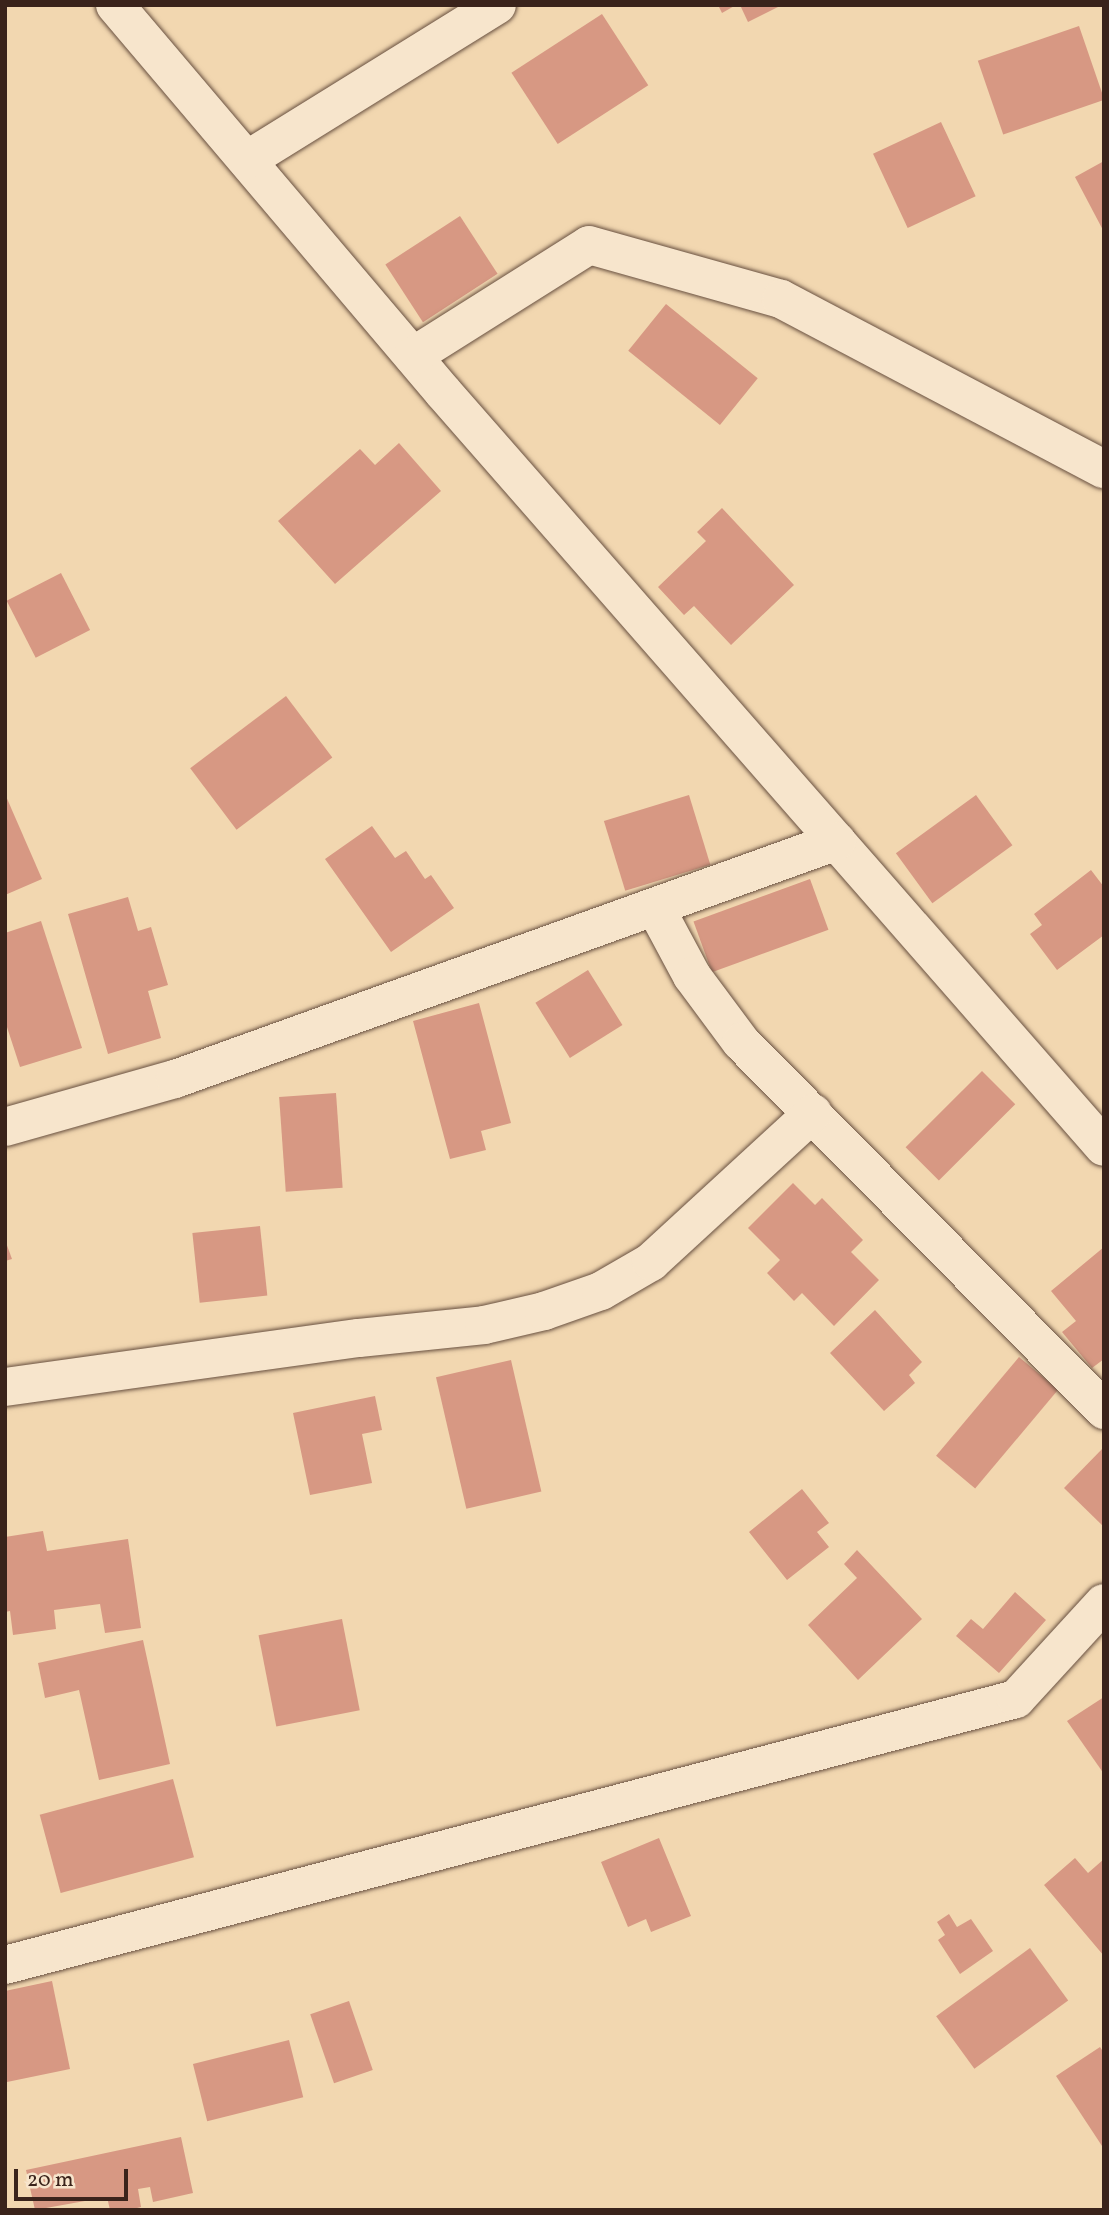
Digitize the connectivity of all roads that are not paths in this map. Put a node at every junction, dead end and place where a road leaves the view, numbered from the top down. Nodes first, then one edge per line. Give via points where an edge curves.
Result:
1 (115, 5) edge
2 (497, 5) edge
3 (247, 160) junction
4 (413, 356) junction
5 (1104, 470) edge
6 (837, 841) junction
7 (655, 907) junction
8 (813, 1113) junction
9 (5, 1127) edge
10 (1104, 1147) edge
11 (5, 1387) edge
12 (1104, 1410) edge
13 (1104, 1603) edge
14 (5, 1965) edge

1 - 3 street
2 - 3 street
3 - 4 street
4 - 5 street via 589,245 781,299
4 - 6 street
6 - 7 street
6 - 10 street
7 - 8 street via 692,976 741,1042
7 - 9 street via 176,1079
8 - 11 street via 651,1262 601,1291 544,1311 484,1325
8 - 12 street
13 - 14 street via 1016,1699

